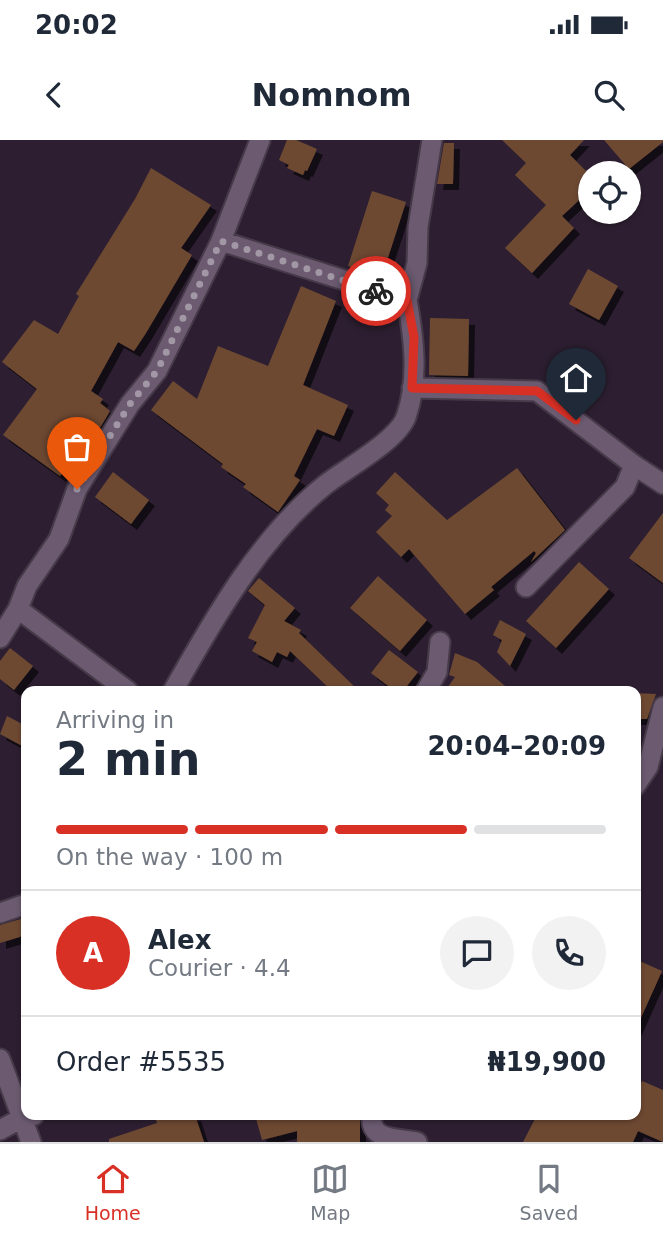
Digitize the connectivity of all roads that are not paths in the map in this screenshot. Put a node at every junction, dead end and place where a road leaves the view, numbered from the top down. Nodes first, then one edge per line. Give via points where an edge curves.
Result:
1 (260, 140) edge
2 (432, 140) edge
3 (221, 241) junction
4 (407, 300) junction
5 (412, 388) junction
6 (634, 465) junction
7 (663, 484) edge
8 (526, 587) dead end
9 (18, 609) junction
10 (0, 638) edge
11 (440, 642) dead end
12 (121, 686) edge
13 (176, 686) edge
14 (429, 686) edge
15 (663, 708) edge
16 (656, 771) edge
17 (641, 782) edge
18 (21, 906) edge
19 (0, 914) edge
20 (0, 1059) edge
21 (21, 1102) edge
22 (21, 1120) edge
23 (28, 1120) edge
24 (372, 1120) edge
25 (0, 1130) edge
26 (31, 1142) edge
27 (417, 1142) edge

1 - 3 street
2 - 4 street via 417,263
3 - 4 street
3 - 9 street via 157,371 130,404 77,489 59,539 27,586
4 - 5 street via 414,337
5 - 6 street via 537,391
5 - 13 street via 405,419 389,439 323,486 271,539 216,614
6 - 7 street
6 - 8 street via 625,487
9 - 10 street
9 - 12 street
11 - 14 street via 437,673
15 - 16 street
16 - 17 street
18 - 19 street
20 - 21 street
22 - 25 street
23 - 26 street
24 - 27 street via 380,1135

